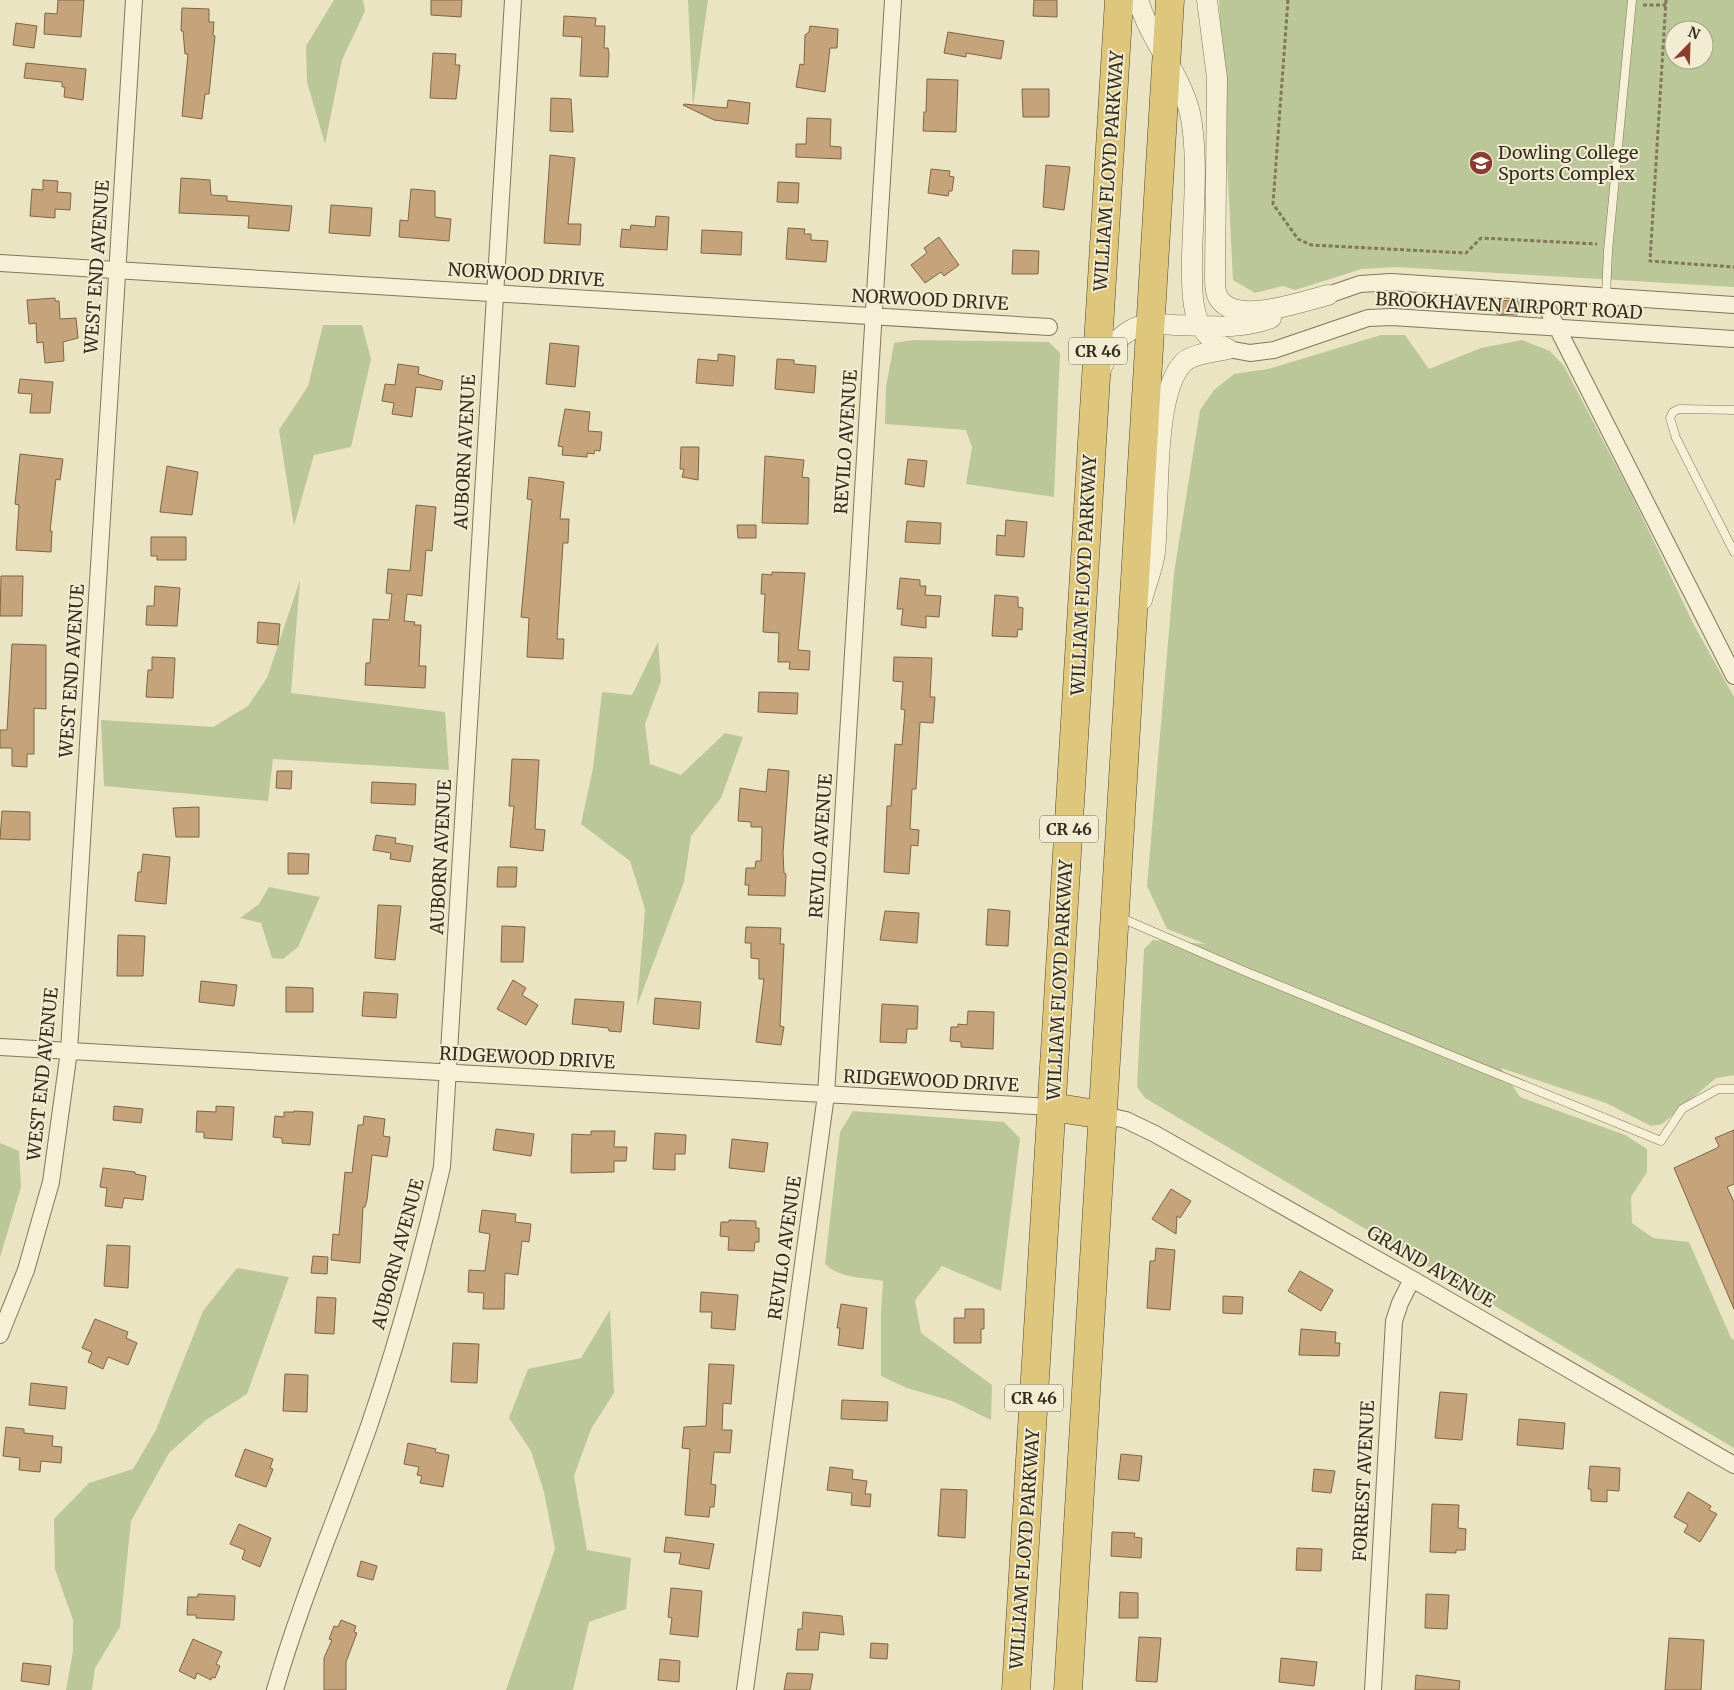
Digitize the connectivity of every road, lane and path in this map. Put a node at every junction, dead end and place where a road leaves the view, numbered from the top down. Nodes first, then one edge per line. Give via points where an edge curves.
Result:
1 (134, 0) edge
2 (513, 0) edge
3 (893, 0) edge
4 (1119, 0) edge
5 (1138, 0) edge
6 (1170, 0) edge
7 (1207, 0) edge
8 (1288, 0) edge
9 (1666, 0) edge
10 (1632, 2) edge
11 (1666, 5) junction
12 (1167, 60) junction
13 (1609, 245) junction
14 (0, 263) edge
15 (1734, 266) edge
16 (117, 270) junction
17 (495, 292) junction
18 (1539, 292) junction
19 (1328, 294) junction
20 (1606, 296) junction
21 (1734, 305) edge
22 (874, 317) junction
23 (1151, 324) junction
24 (1200, 326) junction
25 (1049, 327) dead end
26 (1558, 327) junction
27 (1734, 338) edge
28 (1228, 349) junction
29 (1096, 384) junction
30 (1734, 410) edge
31 (1734, 552) edge
32 (1133, 632) junction
33 (1734, 676) edge
34 (1115, 915) junction
35 (0, 1047) edge
36 (69, 1051) junction
37 (448, 1073) junction
38 (1734, 1089) edge
39 (826, 1095) junction
40 (1052, 1107) junction
41 (1103, 1115) junction
42 (1412, 1278) junction
43 (0, 1335) edge
44 (1734, 1465) edge
45 (275, 1690) edge
46 (745, 1690) edge
47 (1016, 1690) edge
48 (1068, 1690) edge
49 (1373, 1690) edge

1 - 16 street, WEST END AVENUE
2 - 17 street, AUBORN AVENUE
3 - 22 street, REVILO AVENUE
4 - 29 highway, WILLIAM FLOYD PARKWAY / CR 46
5 - 12 street via 1143,19
6 - 12 highway, CR 46
7 - 19 street via 1217,78 1215,278 1218,297 1236,311 1266,310
8 - 13 path via 1273,204 1298,239 1311,245 1466,253 1481,238
9 - 11 path
10 - 11 path
10 - 13 lane
11 - 15 path via 1650,261
12 - 23 highway, CR 46
12 - 24 street via 1186,100 1193,129 1192,274
13 - 20 lane
14 - 16 street, NORWOOD DRIVE
16 - 17 street, NORWOOD DRIVE
16 - 36 street, WEST END AVENUE
17 - 22 street, NORWOOD DRIVE
17 - 37 street, AUBORN AVENUE
18 - 19 street, BROOKHAVEN AIRPORT ROAD via 1391,282 1360,284
18 - 20 street, BROOKHAVEN AIRPORT ROAD
18 - 26 street
19 - 24 street via 1258,323
20 - 21 street, BROOKHAVEN AIRPORT ROAD
22 - 25 street, NORWOOD DRIVE
22 - 39 street, REVILO AVENUE
23 - 24 street
23 - 29 street via 1131,329 1115,343 1106,356
23 - 32 highway, CR 46
24 - 28 street via 1220,346
26 - 27 street, BROOKHAVEN AIRPORT ROAD
26 - 28 street, BROOKHAVEN AIRPORT ROAD via 1425,318 1368,318 1274,350 1250,353
26 - 33 street
28 - 32 street via 1186,361 1176,371 1164,405 1155,554
29 - 40 highway, WILLIAM FLOYD PARKWAY / CR 46
30 - 31 lane via 1678,409 1670,418 1676,438
32 - 34 highway, CR 46
34 - 38 lane via 1662,1141 1682,1109 1718,1089
34 - 41 highway, CR 46
35 - 36 street, RIDGEWOOD DRIVE
36 - 37 street, RIDGEWOOD DRIVE
36 - 43 street, WEST END AVENUE via 51,1182 26,1270
37 - 39 street, RIDGEWOOD DRIVE
37 - 45 street, AUBORN AVENUE via 442,1167 410,1293 370,1423 307,1590
39 - 40 street, RIDGEWOOD DRIVE
39 - 46 street, REVILO AVENUE
40 - 41 highway
40 - 47 highway, WILLIAM FLOYD PARKWAY / CR 46
41 - 42 street, GRAND AVENUE via 1126,1120 1155,1134
41 - 48 highway, CR 46
42 - 44 street, GRAND AVENUE
42 - 49 street, FORREST AVENUE via 1394,1320

